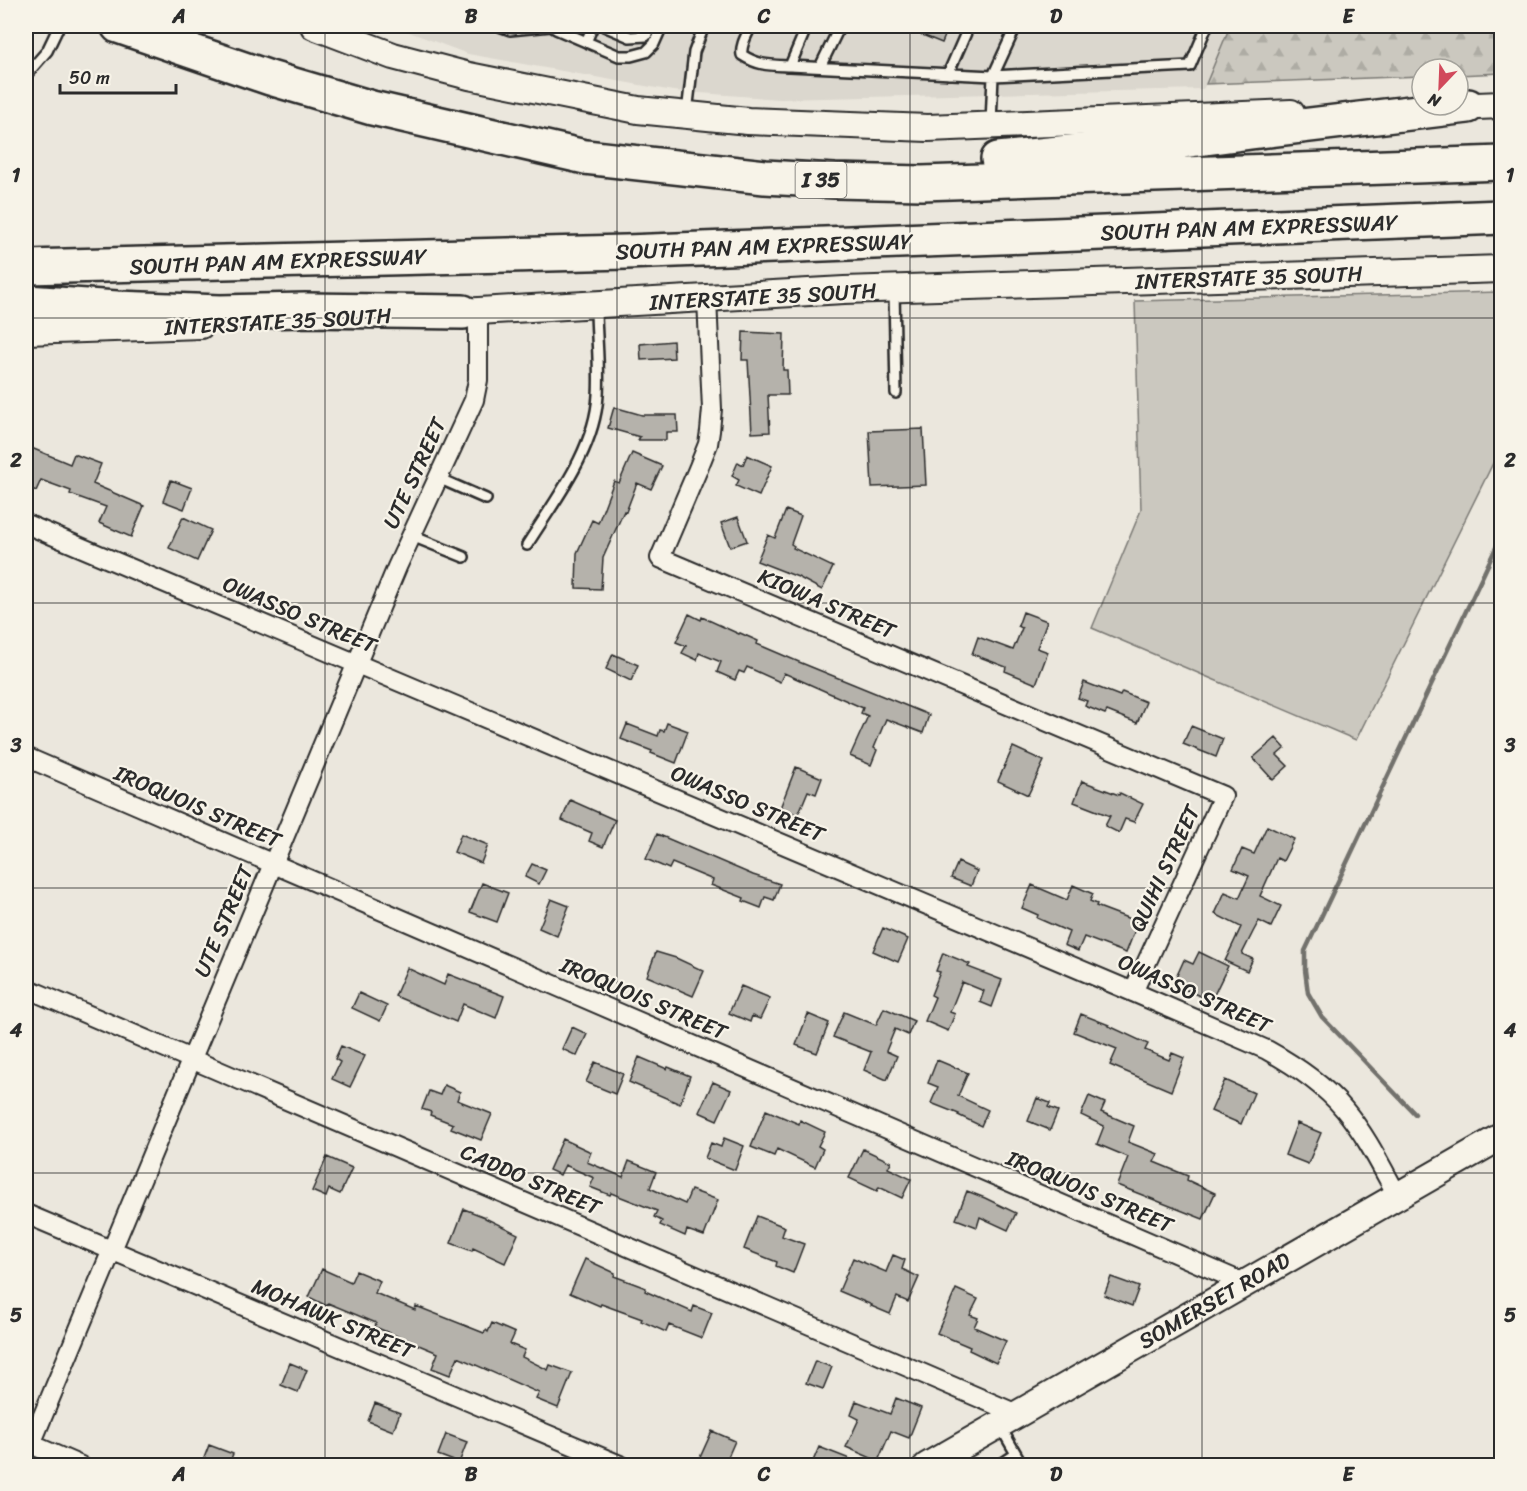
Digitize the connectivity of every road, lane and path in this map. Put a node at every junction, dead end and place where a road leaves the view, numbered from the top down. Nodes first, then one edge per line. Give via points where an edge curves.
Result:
1 (58, 26) edge
2 (119, 26) edge
3 (314, 26) edge
4 (500, 26) edge
5 (551, 26) edge
6 (593, 26) edge
7 (604, 26) edge
8 (651, 26) edge
9 (662, 26) edge
10 (704, 26) edge
11 (751, 26) edge
12 (807, 26) edge
13 (840, 26) edge
14 (969, 26) edge
15 (1016, 26) edge
16 (1207, 26) edge
17 (535, 27) edge
18 (590, 44) junction
19 (790, 66) junction
20 (820, 67) junction
21 (948, 74) junction
22 (26, 75) edge
23 (993, 76) junction
24 (1502, 105) edge
25 (1470, 106) edge
26 (1410, 108) edge
27 (1410, 113) edge
28 (687, 115) junction
29 (991, 125) junction
30 (585, 157) junction
31 (1502, 163) edge
32 (1502, 217) edge
33 (26, 267) edge
34 (1502, 269) edge
35 (894, 288) junction
36 (707, 299) junction
37 (26, 302) edge
38 (596, 305) junction
39 (471, 312) junction
40 (26, 332) edge
41 (896, 393) dead end
42 (438, 478) junction
43 (486, 499) dead end
44 (26, 524) edge
45 (412, 536) junction
46 (527, 545) dead end
47 (464, 557) dead end
48 (356, 664) junction
49 (26, 757) edge
50 (1223, 796) joint
51 (273, 864) junction
52 (26, 988) edge
53 (1133, 992) junction
54 (192, 1059) junction
55 (1502, 1136) edge
56 (1397, 1195) junction
57 (26, 1214) edge
58 (112, 1251) junction
59 (1244, 1283) junction
60 (1008, 1419) junction
61 (28, 1443) edge
62 (1016, 1454) junction
63 (81, 1466) edge
64 (622, 1466) edge
65 (927, 1466) edge
66 (998, 1466) edge
67 (1023, 1466) edge

1 - 22 lane via 47,51
2 - 30 highway, I 35 via 372,108
3 - 28 main road via 393,56 469,76 638,110
4 - 17 lane via 510,30
5 - 17 lane
5 - 18 lane
6 - 18 lane
7 - 8 lane via 630,37 646,36
9 - 18 lane via 646,52 631,57
10 - 28 lane via 694,52
11 - 19 lane via 742,55 754,63
12 - 19 lane
13 - 20 lane
14 - 21 lane
15 - 23 lane
16 - 23 lane via 1190,66
19 - 20 lane
20 - 21 lane
21 - 23 lane
23 - 29 lane
24 - 25 main road
26 - 29 main road
27 - 30 highway via 1000,159 855,164
28 - 29 main road via 917,128
30 - 31 highway, I 35 via 765,177 922,183
32 - 33 highway, SOUTH PAN AM EXPRESSWAY via 626,252
34 - 35 main road, INTERSTATE 35 SOUTH
35 - 36 main road, INTERSTATE 35 SOUTH
35 - 41 lane
36 - 38 main road, INTERSTATE 35 SOUTH
36 - 50 street, KIOWA STREET via 710,431 705,452 660,558
37 - 39 highway via 220,312
38 - 39 main road, INTERSTATE 35 SOUTH
38 - 46 lane via 598,396 593,422 581,459
39 - 40 main road, INTERSTATE 35 SOUTH
39 - 42 street, UTE STREET via 478,380 474,400
42 - 43 lane
42 - 45 street, UTE STREET
44 - 48 street, OWASSO STREET
45 - 47 lane
45 - 48 street, UTE STREET
48 - 51 street, UTE STREET
48 - 53 street, OWASSO STREET
49 - 51 street, IROQUOIS STREET
50 - 53 street, QUIHI STREET
51 - 54 street, UTE STREET
51 - 59 street, IROQUOIS STREET
52 - 54 street, CADDO STREET
53 - 56 street, OWASSO STREET via 1267,1050 1308,1075 1344,1108
54 - 58 street, UTE STREET
54 - 60 street, CADDO STREET
55 - 56 main road, SOMERSET ROAD
56 - 59 main road, SOMERSET ROAD
57 - 58 street, MOHAWK STREET
58 - 61 street, UTE STREET
58 - 64 street, MOHAWK STREET
59 - 60 main road, SOMERSET ROAD
60 - 62 lane
60 - 65 main road, SOMERSET ROAD
61 - 63 street
62 - 66 lane
62 - 67 lane

